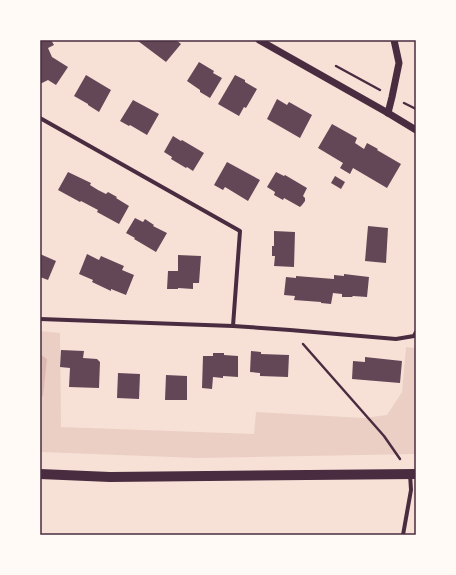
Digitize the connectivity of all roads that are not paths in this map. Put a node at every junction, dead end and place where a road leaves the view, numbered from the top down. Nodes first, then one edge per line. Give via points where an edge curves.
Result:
1 (259, 40) edge
2 (394, 40) edge
3 (388, 113) junction
4 (40, 118) edge
5 (416, 130) edge
6 (40, 319) edge
7 (233, 326) junction
8 (416, 332) edge
9 (40, 474) edge
10 (413, 474) edge
11 (403, 535) edge

1 - 3 street
2 - 3 street via 399,63
3 - 5 street
4 - 7 street via 240,231
6 - 7 street
7 - 8 street via 396,339 414,336
9 - 10 main road via 110,477
10 - 11 street

